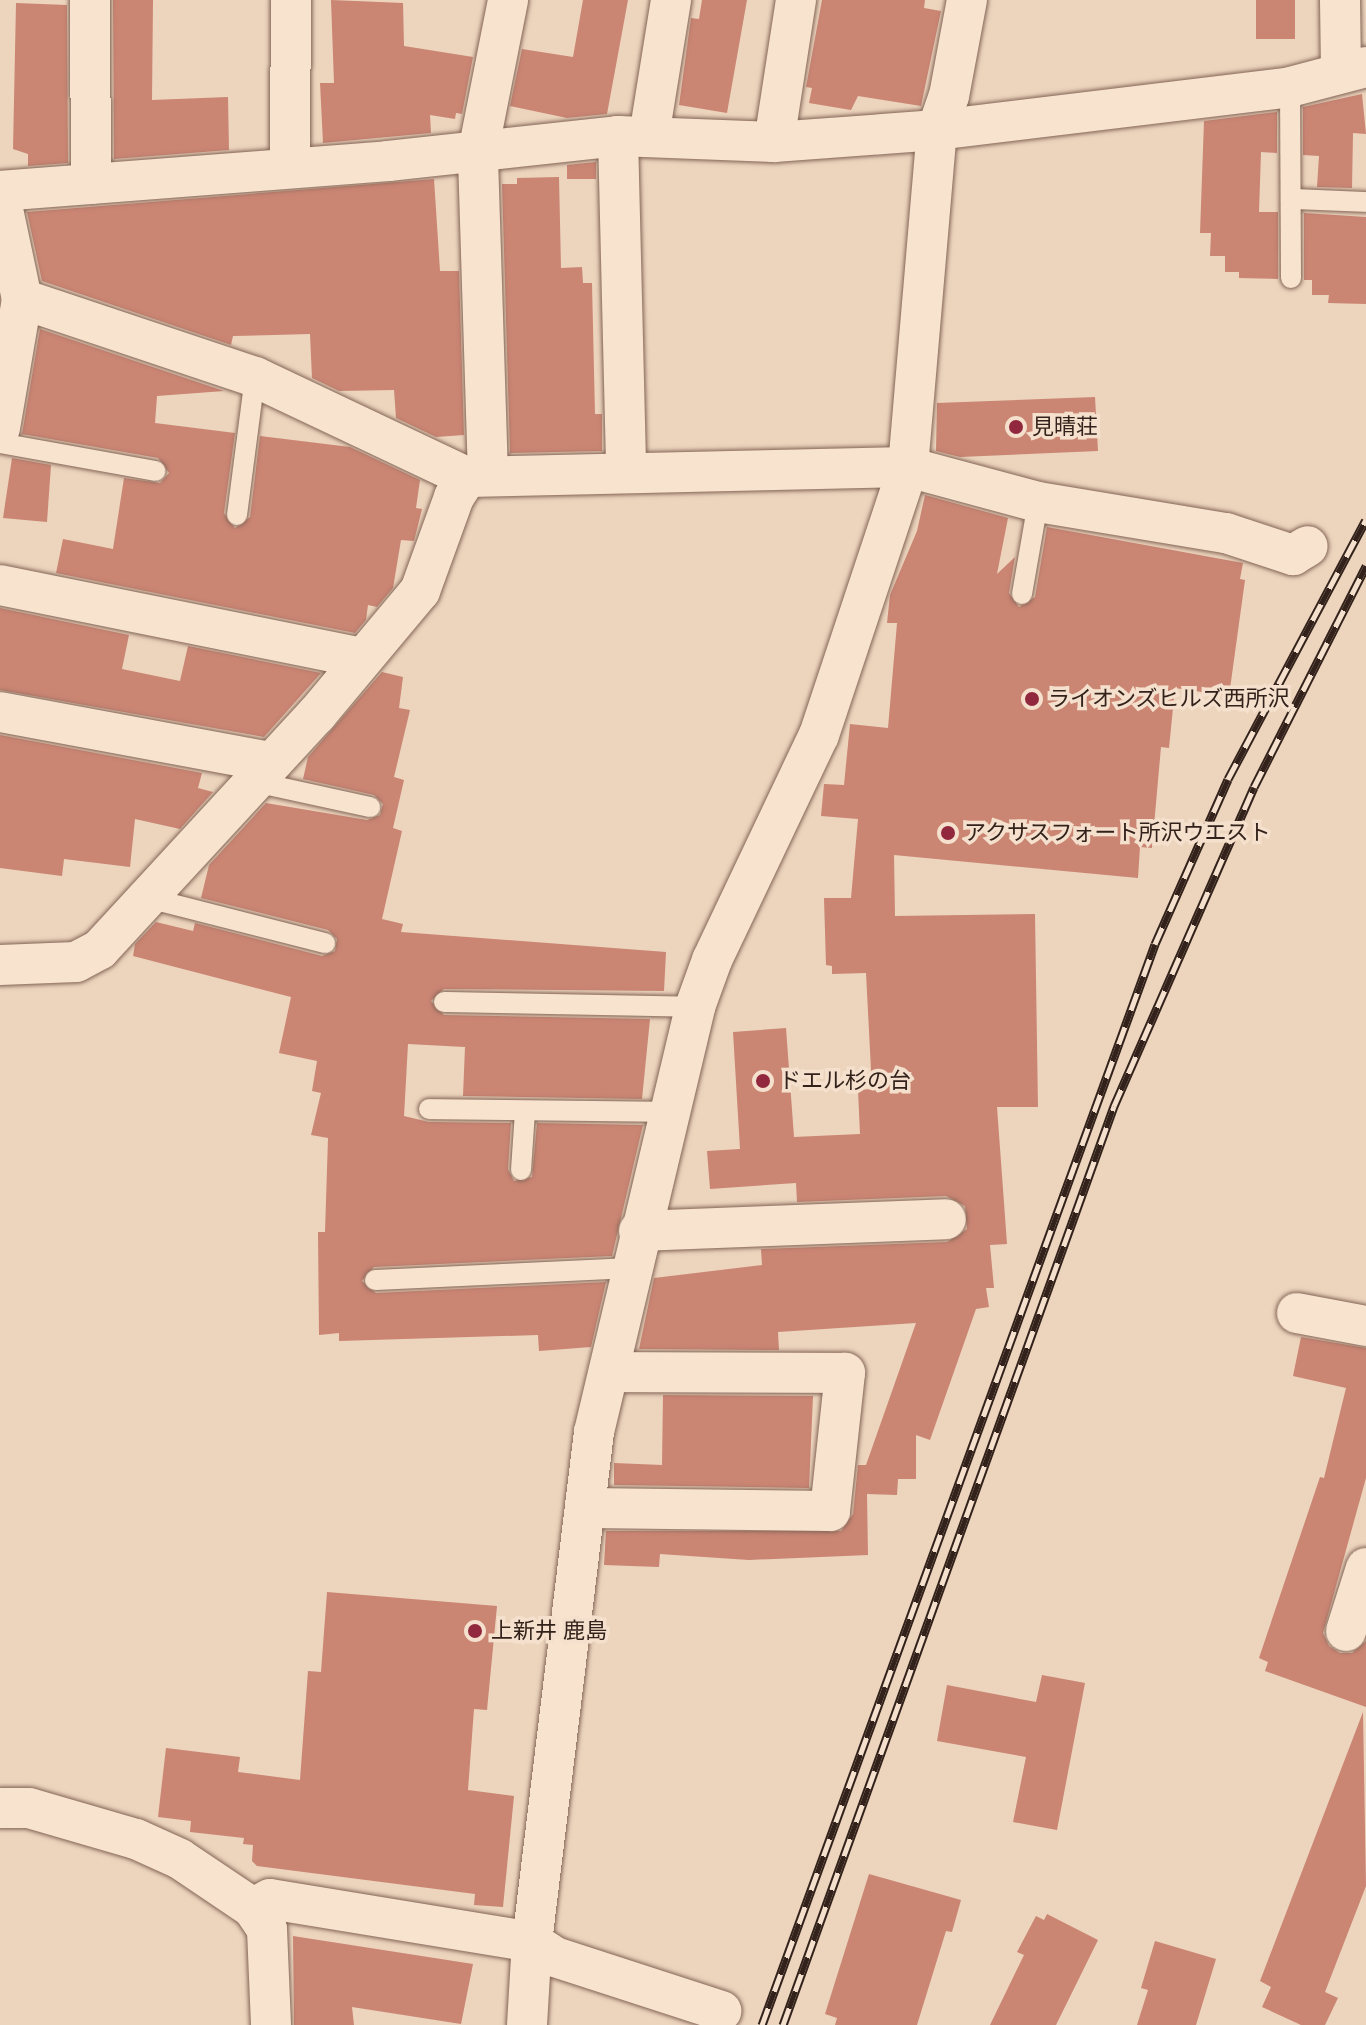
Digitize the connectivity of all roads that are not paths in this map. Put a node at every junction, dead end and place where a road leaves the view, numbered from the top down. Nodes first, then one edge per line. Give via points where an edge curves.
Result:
1 (90, 0) edge
2 (291, 0) edge
3 (508, 0) edge
4 (671, 0) edge
5 (796, 0) edge
6 (967, 0) edge
7 (1340, 0) edge
8 (1354, 70) edge
9 (1290, 87) junction
10 (937, 130) junction
11 (634, 136) junction
12 (774, 142) junction
13 (478, 152) junction
14 (290, 167) junction
15 (91, 184) junction
16 (0, 193) edge
17 (1292, 199) junction
18 (1366, 202) edge
19 (1291, 278) dead end
20 (22, 299) junction
21 (255, 377) junction
22 (0, 428) edge
23 (0, 443) edge
24 (908, 467) junction
25 (156, 471) dead end
26 (626, 472) junction
27 (477, 476) junction
28 (1038, 502) junction
29 (237, 515) dead end
30 (1308, 546) dead end
31 (0, 585) edge
32 (1022, 594) dead end
33 (362, 658) junction
34 (0, 712) edge
35 (263, 772) junction
36 (370, 807) dead end
37 (144, 897) junction
38 (325, 943) dead end
39 (0, 965) edge
40 (444, 1002) dead end
41 (695, 1007) junction
42 (429, 1109) dead end
43 (525, 1111) junction
44 (670, 1112) junction
45 (521, 1170) dead end
46 (946, 1219) dead end
47 (635, 1250) junction
48 (375, 1280) dead end
49 (1297, 1313) dead end
50 (1366, 1326) edge
51 (609, 1372) junction
52 (588, 1508) junction
53 (1366, 1568) edge
54 (1346, 1631) dead end
55 (0, 1808) edge
56 (253, 1908) junction
57 (532, 1942) junction
58 (721, 2011) dead end
59 (271, 2025) edge
60 (527, 2025) edge

1 - 15 street
2 - 14 street
3 - 13 street
4 - 11 street
5 - 12 street
6 - 10 street via 949,96
7 - 8 street
8 - 9 street
9 - 10 street
9 - 17 lane
10 - 12 street
10 - 24 street
11 - 12 street
11 - 13 street
11 - 26 street
13 - 14 street
13 - 27 street
14 - 15 street
15 - 16 street
16 - 20 street
17 - 18 lane
17 - 19 lane
20 - 21 street
20 - 22 street
21 - 27 street
21 - 29 lane
23 - 25 lane
24 - 26 street
24 - 28 street
24 - 41 street via 819,735 712,960
26 - 27 street
27 - 33 street via 454,497 420,591
28 - 30 street via 1226,533 1293,555
28 - 32 lane
31 - 33 street
33 - 35 street
34 - 35 street
35 - 36 lane
35 - 37 street
37 - 38 lane
37 - 39 street via 100,949 76,962
40 - 41 lane
41 - 44 street
42 - 43 lane
43 - 44 lane
43 - 45 lane
44 - 47 street
46 - 47 street
47 - 48 lane
47 - 51 street
49 - 50 street
51 - 52 street via 594,1432
51 - 52 street via 845,1373 830,1511
52 - 57 street
53 - 54 street
55 - 56 street via 29,1808 136,1839 180,1859
56 - 57 street via 270,1899
56 - 59 street via 267,1929
57 - 58 street via 555,1957
57 - 60 street

